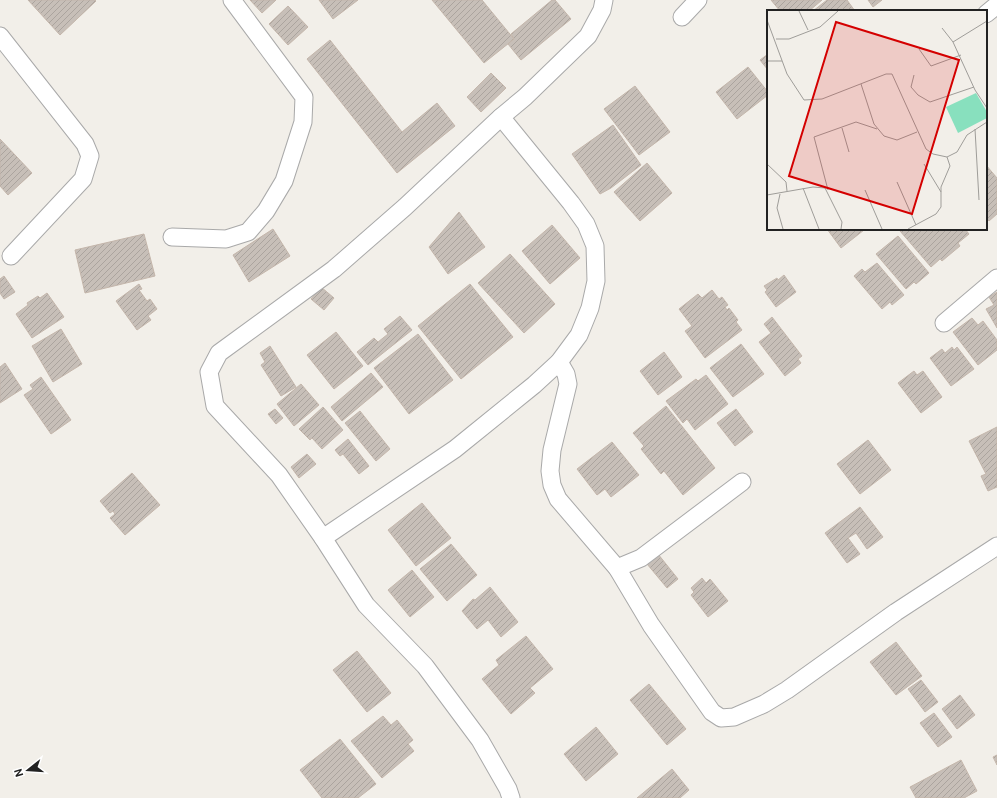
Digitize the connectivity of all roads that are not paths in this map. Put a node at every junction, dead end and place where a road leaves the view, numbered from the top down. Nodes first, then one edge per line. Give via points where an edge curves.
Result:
1 (232, 0) edge
2 (604, 0) edge
3 (698, 0) edge
4 (997, 5) edge
5 (987, 13) edge
6 (682, 17) dead end
7 (0, 36) edge
8 (501, 117) junction
9 (172, 237) dead end
10 (11, 256) dead end
11 (997, 278) edge
12 (944, 323) dead end
13 (559, 362) junction
14 (742, 482) dead end
15 (323, 538) junction
16 (997, 546) edge
17 (617, 568) junction
18 (511, 798) edge

1 - 9 street via 304,97 303,122 284,182 266,211 248,232 226,238
2 - 8 street via 602,10 588,36
3 - 6 street
4 - 5 street
7 - 10 street via 85,144 90,156 83,179
8 - 13 street via 571,203 586,224 595,246 596,281 590,308 579,335
8 - 15 street via 334,269 219,353 209,372 215,406 279,475
11 - 12 street
13 - 15 street via 455,449
13 - 17 street via 568,384 552,450 552,485 558,499
14 - 17 street via 641,558
15 - 18 street via 366,605 424,666 480,740
16 - 17 street via 896,612 787,690 764,704 734,717 721,718 712,712 651,625

